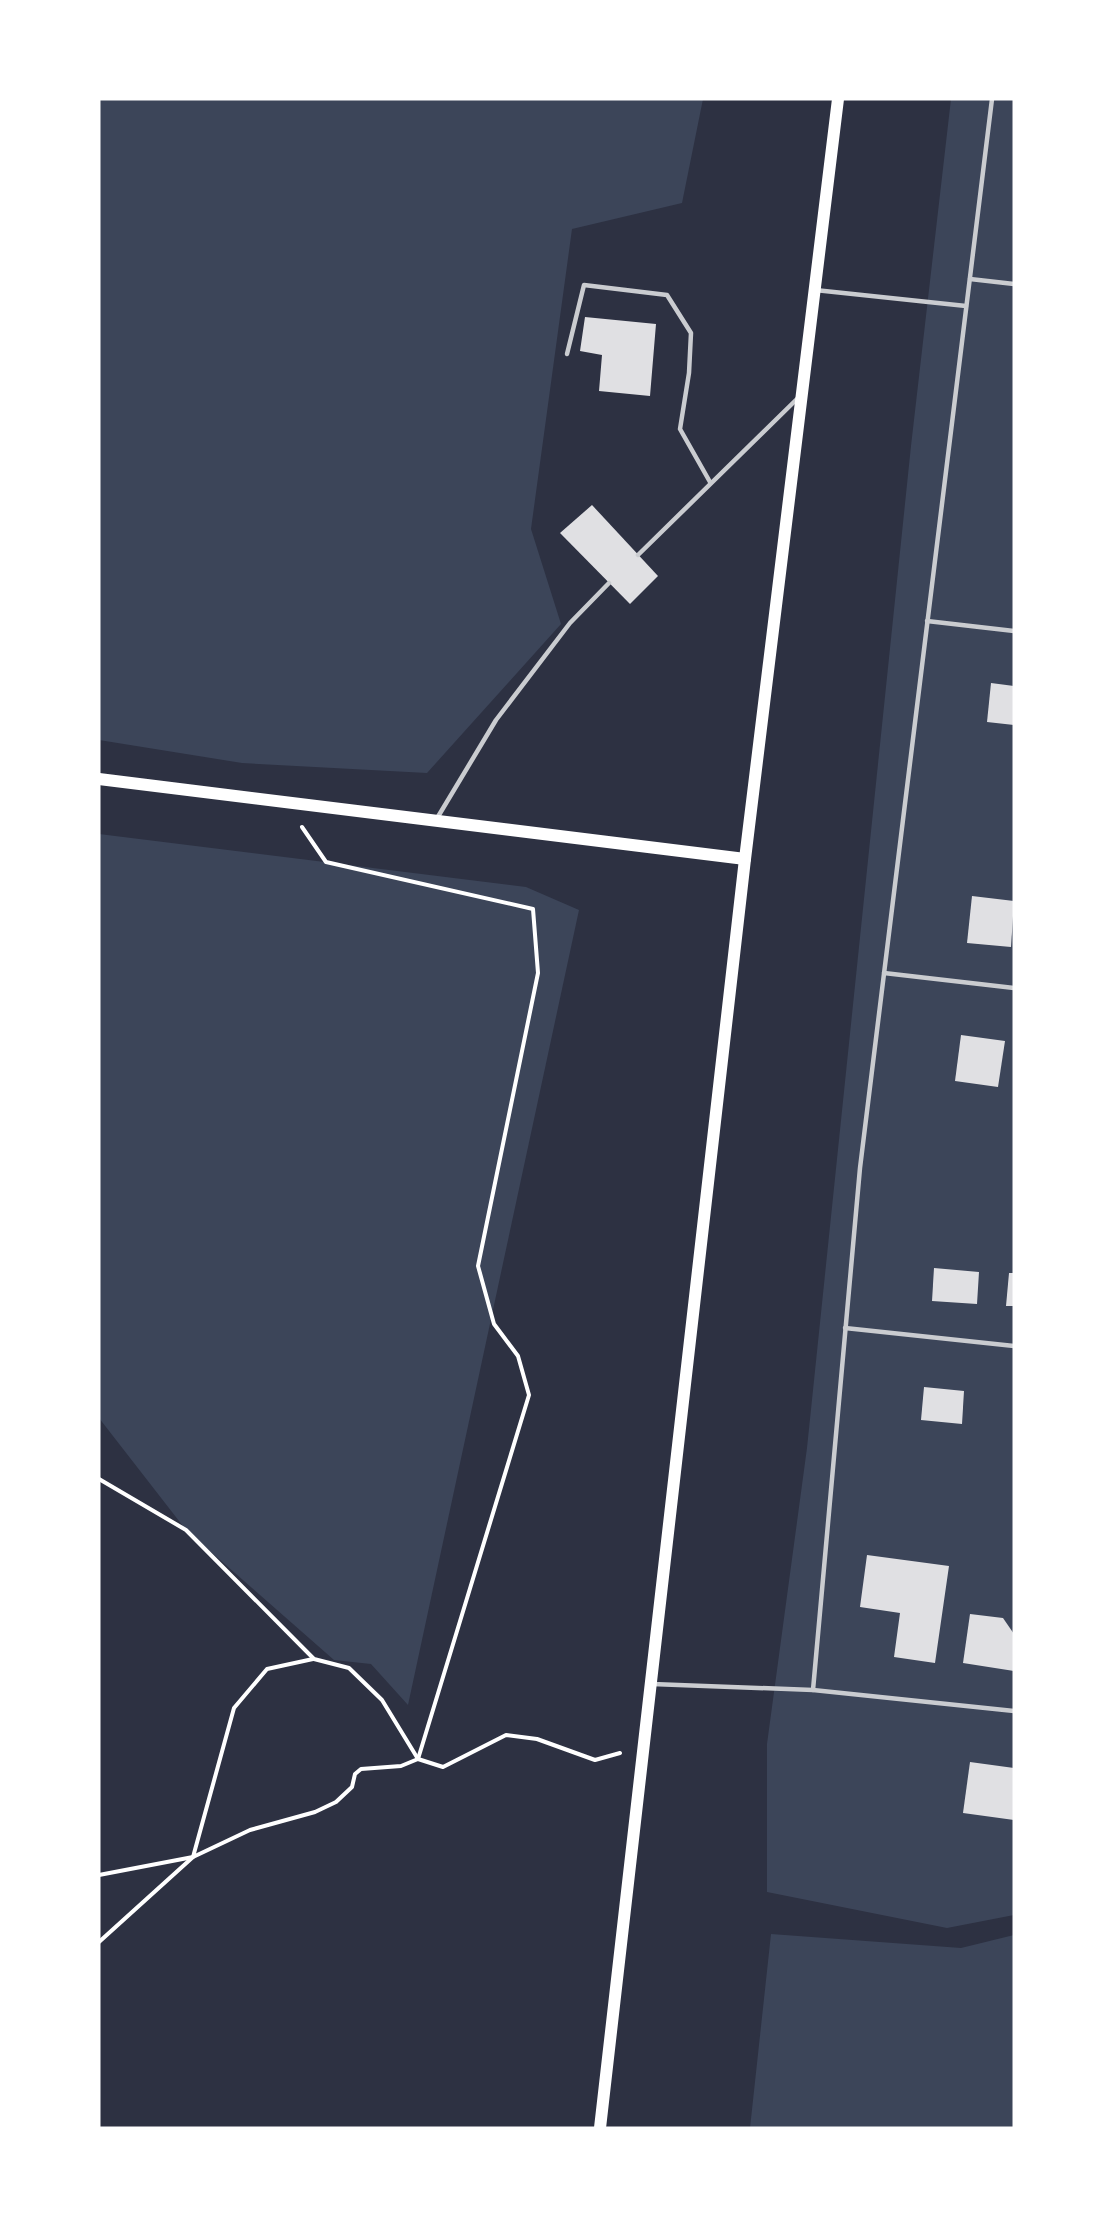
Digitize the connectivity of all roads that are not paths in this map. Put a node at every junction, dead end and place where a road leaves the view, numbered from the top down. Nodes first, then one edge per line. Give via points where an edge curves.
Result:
1 (838, 99) edge
2 (992, 99) edge
3 (970, 279) junction
4 (1014, 284) edge
5 (815, 290) junction
6 (966, 306) junction
7 (567, 354) dead end
8 (802, 394) junction
9 (710, 482) junction
10 (638, 555) dead end
11 (609, 583) dead end
12 (927, 621) junction
13 (1014, 631) edge
14 (99, 779) edge
15 (435, 821) junction
16 (745, 859) junction
17 (884, 973) junction
18 (1014, 988) edge
19 (845, 1328) junction
20 (1014, 1346) edge
21 (651, 1684) junction
22 (813, 1689) junction
23 (1014, 1711) edge
24 (600, 2128) edge

1 - 5 main road
2 - 3 lane
3 - 4 lane
3 - 6 lane
5 - 6 lane
5 - 8 main road
6 - 12 lane
7 - 9 lane via 584,285 667,295 691,333 680,429
8 - 9 lane
8 - 16 main road
9 - 10 lane
11 - 15 lane via 570,623 496,720
12 - 13 lane
12 - 17 lane
14 - 15 main road
15 - 16 main road
16 - 21 main road
17 - 18 lane
17 - 19 lane
19 - 20 lane
19 - 22 lane
21 - 22 lane
21 - 24 main road
22 - 23 lane

